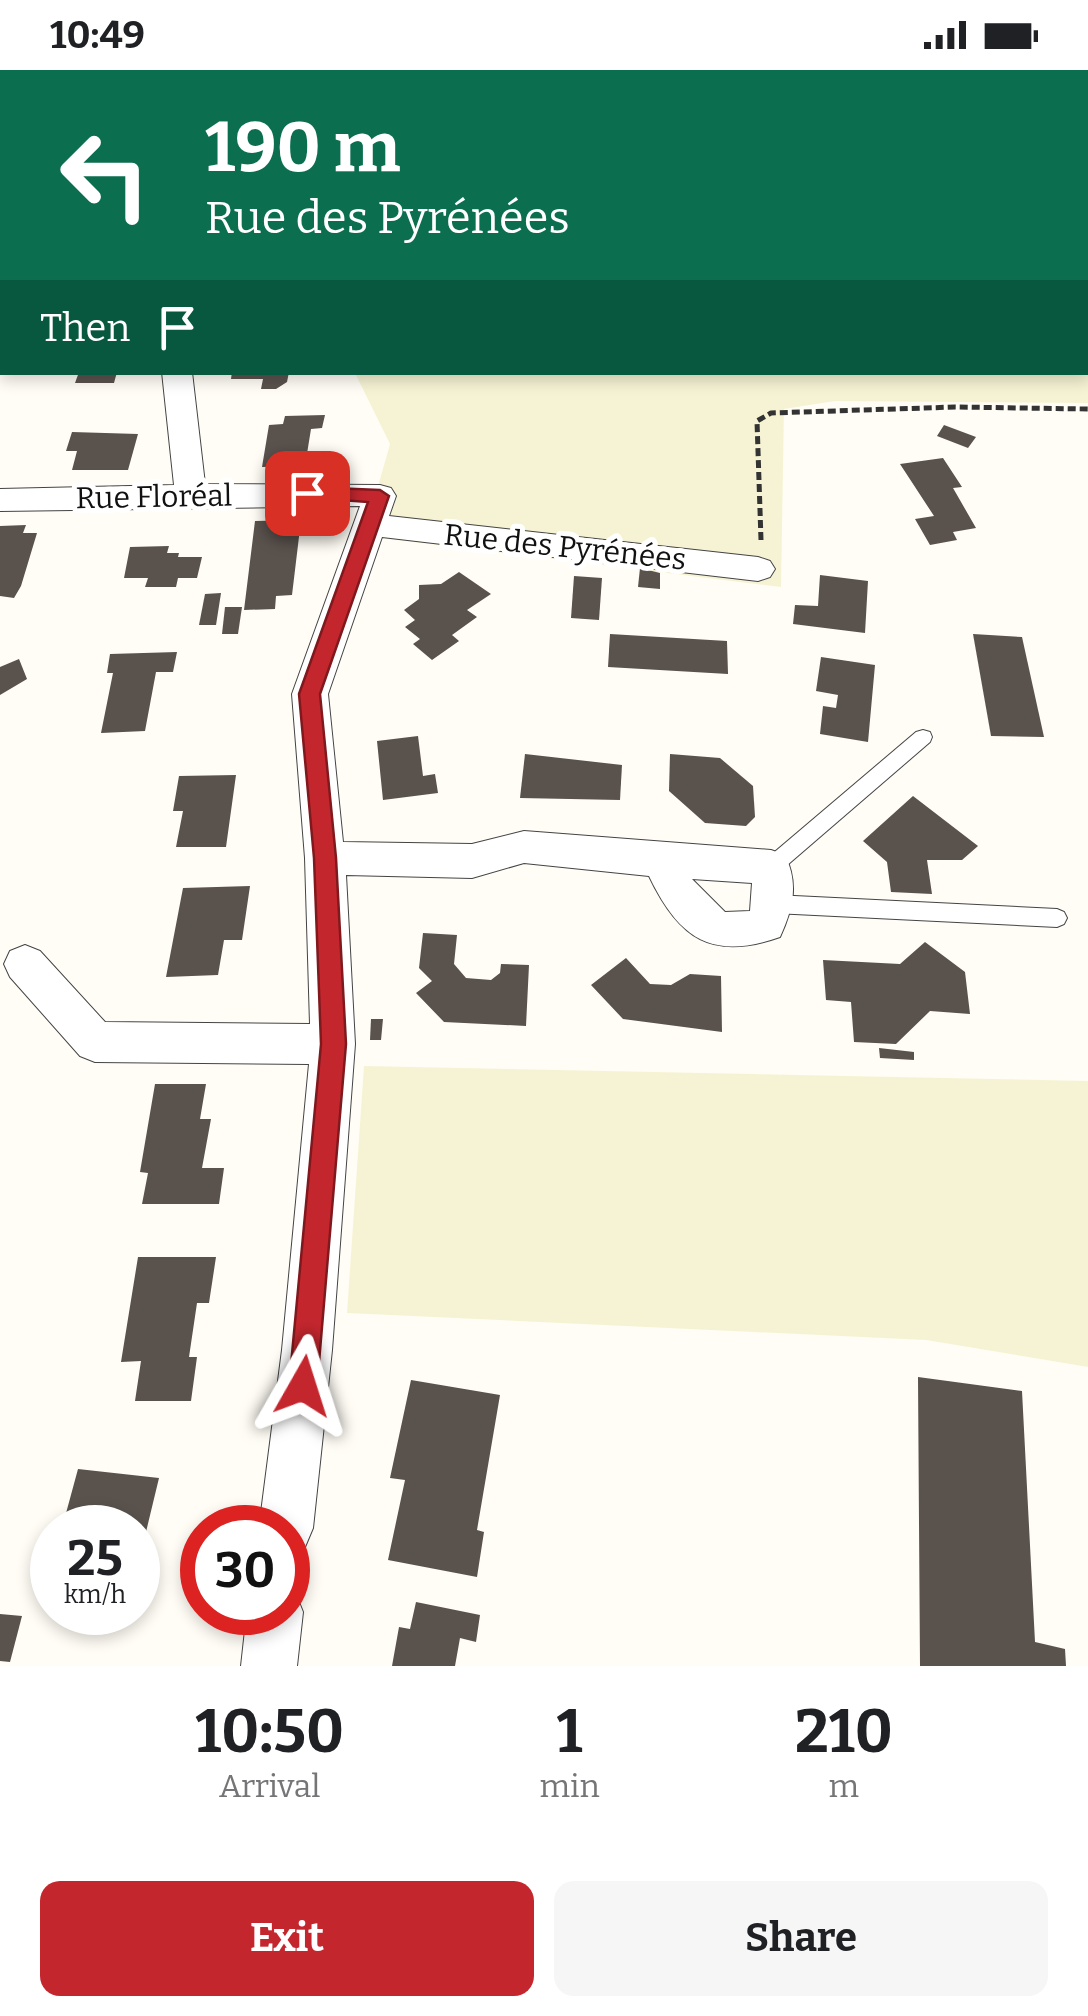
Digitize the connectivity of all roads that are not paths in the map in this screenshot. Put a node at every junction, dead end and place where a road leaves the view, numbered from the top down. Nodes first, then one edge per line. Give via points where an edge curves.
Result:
1 (177, 375) edge
2 (191, 498) junction
3 (0, 500) edge
4 (372, 525) junction
5 (758, 569) road end
6 (923, 737) dead end
7 (325, 858) junction
8 (663, 861) junction
9 (772, 885) junction
10 (1058, 918) dead end
11 (25, 964) dead end
12 (333, 1044) junction
13 (289, 1505) edge
14 (273, 1635) edge
15 (269, 1666) edge

1 - 2 street
2 - 3 street, Rue Floréal
2 - 4 street, Rue Floréal via 380,496
4 - 5 street, Rue des Pyrénées
4 - 7 street via 310,694
6 - 9 lane
7 - 8 street via 472,860 524,847
7 - 12 street
8 - 9 street
8 - 9 street via 691,914 717,930 746,933 765,924
9 - 10 lane
11 - 12 street via 95,1042
12 - 13 street
14 - 15 street

